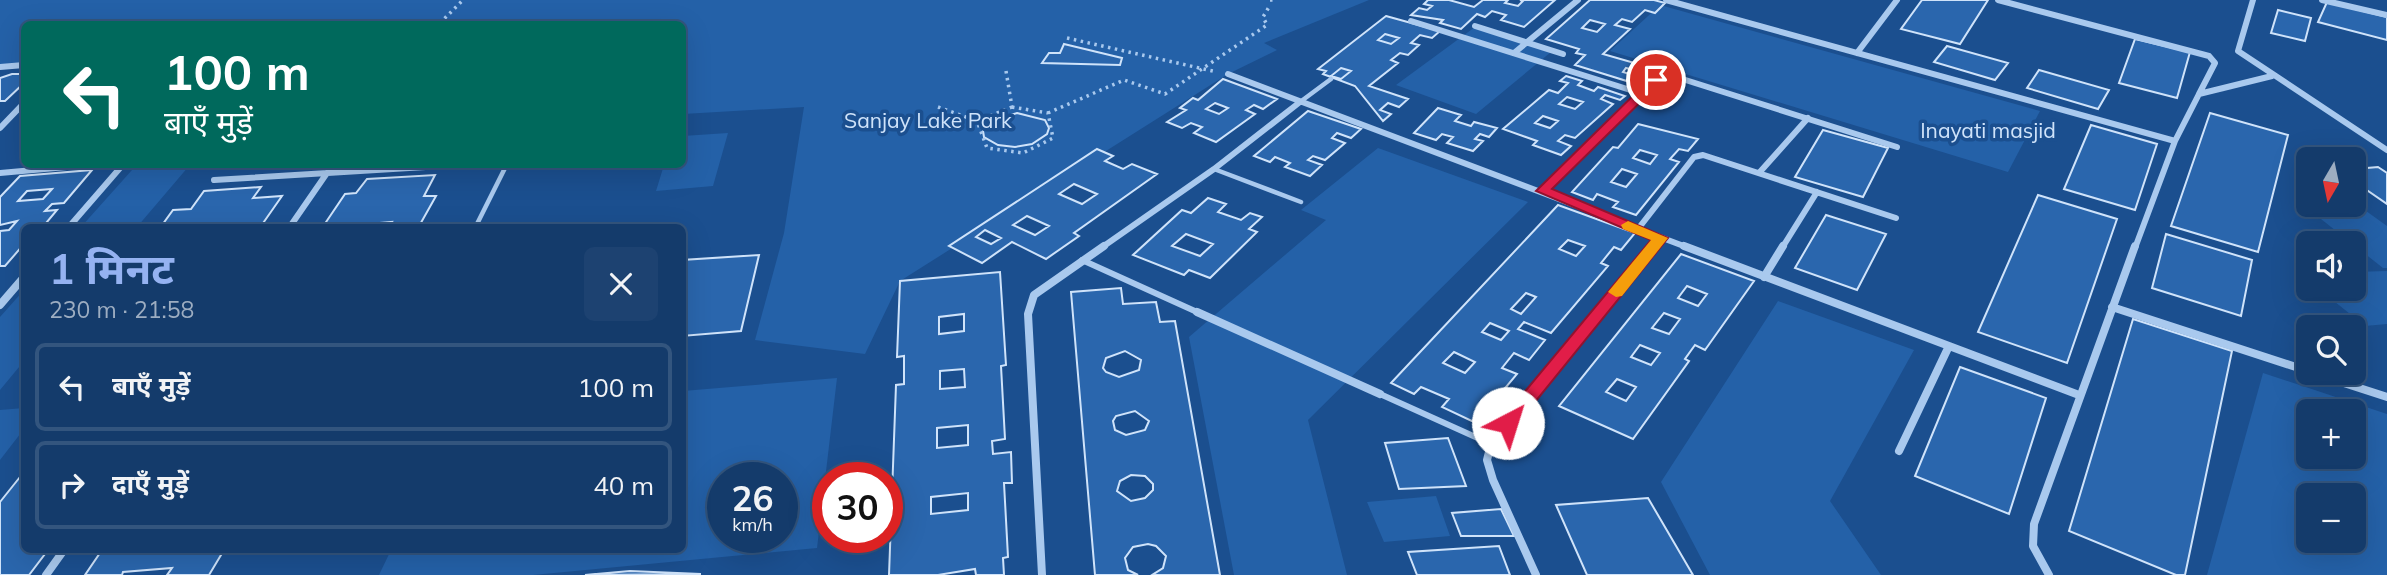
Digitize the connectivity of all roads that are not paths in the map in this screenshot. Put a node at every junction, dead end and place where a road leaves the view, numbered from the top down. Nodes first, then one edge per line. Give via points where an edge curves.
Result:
1 (1578, 0) edge
2 (1666, 0) edge
3 (1897, 0) edge
4 (1998, 0) edge
5 (2253, 0) edge
6 (2322, 0) edge
7 (2387, 15) edge
8 (1411, 21) dead end
9 (1475, 26) dead end
10 (1526, 42) junction
11 (1514, 53) junction
12 (1857, 53) junction
13 (1563, 54) dead end
14 (21, 65) edge
15 (0, 67) edge
16 (1228, 74) dead end
17 (2273, 76) junction
18 (1331, 79) dead end
19 (1640, 93) junction
20 (2199, 94) junction
21 (1300, 102) junction
22 (21, 106) edge
23 (1808, 118) junction
24 (0, 128) edge
25 (2175, 141) junction
26 (1897, 147) dead end
27 (2387, 150) edge
28 (56, 168) edge
29 (120, 168) edge
30 (409, 168) edge
31 (505, 168) edge
32 (1214, 169) junction
33 (0, 173) edge
34 (327, 173) junction
35 (1759, 173) junction
36 (214, 180) dead end
37 (1543, 191) junction
38 (1817, 192) junction
39 (1301, 202) dead end
40 (1896, 218) dead end
41 (71, 224) edge
42 (292, 224) edge
43 (477, 224) edge
44 (1637, 229) junction
45 (1661, 238) junction
46 (1082, 260) junction
47 (1764, 277) junction
48 (21, 280) edge
49 (0, 305) edge
50 (2112, 307) junction
51 (1197, 312) joint
52 (1949, 346) junction
53 (2296, 367) edge
54 (2350, 385) edge
55 (1380, 394) joint
56 (2079, 395) junction
57 (2387, 397) edge
58 (1491, 444) junction
59 (1899, 451) dead end
60 (62, 553) edge
61 (46, 575) edge
62 (1042, 575) edge
63 (1536, 575) edge
64 (2049, 575) edge

1 - 10 street
2 - 12 street
3 - 12 street
4 - 20 street via 2209,56 2215,63
5 - 17 street via 2238,51
6 - 7 street
8 - 11 street
9 - 10 street
10 - 11 street
10 - 13 street
11 - 19 street
12 - 25 street
14 - 15 street
16 - 21 street
17 - 20 street
17 - 27 street
18 - 21 lane
19 - 23 street via 1656,80 1676,77
19 - 37 street
20 - 25 street
21 - 32 street
21 - 37 street
22 - 24 street
23 - 26 street
23 - 35 street
25 - 50 street
28 - 33 street
29 - 41 street
30 - 34 street
31 - 43 lane
32 - 39 lane
32 - 46 street
34 - 36 street
34 - 42 street
35 - 38 street
35 - 44 street via 1715,158 1694,157
37 - 44 street
38 - 40 street
38 - 47 street
44 - 45 street
45 - 47 street
45 - 58 street
46 - 51 lane
46 - 62 street via 1034,295 1028,314
47 - 52 street
48 - 49 street
50 - 53 street
50 - 56 street
51 - 55 street
52 - 56 street
52 - 59 street
54 - 57 street
55 - 58 lane
56 - 64 street via 2034,524 2033,546
58 - 63 street via 1488,460 1493,480
60 - 61 street

